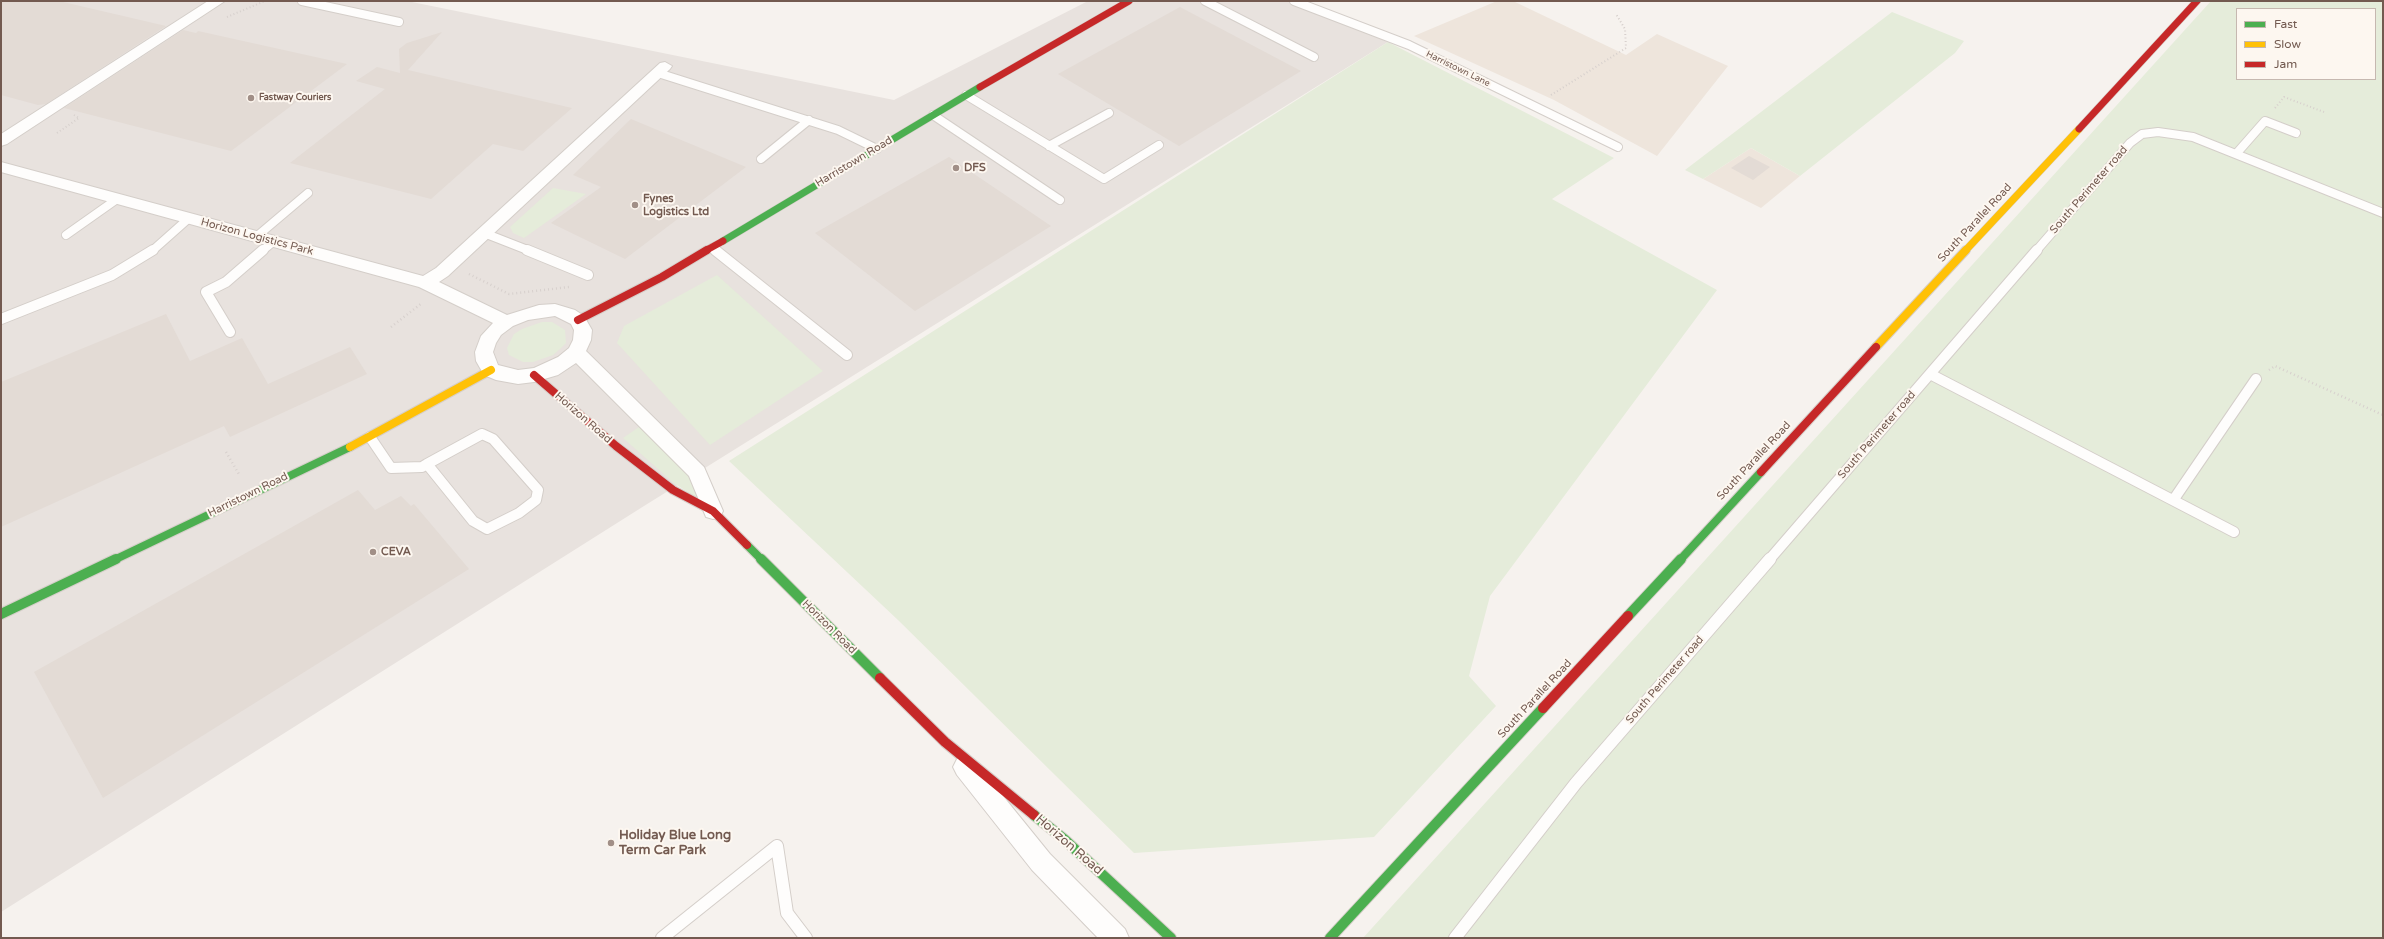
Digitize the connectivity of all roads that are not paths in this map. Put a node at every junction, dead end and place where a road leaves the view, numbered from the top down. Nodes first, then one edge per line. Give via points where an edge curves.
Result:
1 (218, 1) edge
2 (302, 1) edge
3 (1129, 1) edge
4 (1205, 1) edge
5 (1294, 1) edge
6 (2197, 1) edge
7 (399, 22) dead end
8 (1314, 57) dead end
9 (662, 70) joint
10 (966, 95) junction
11 (1109, 113) dead end
12 (933, 115) junction
13 (809, 120) junction
14 (2296, 133) dead end
15 (1, 141) edge
16 (1159, 144) dead end
17 (1050, 146) junction
18 (1618, 147) dead end
19 (877, 149) junction
20 (2236, 154) junction
21 (761, 159) dead end
22 (1, 168) edge
23 (308, 193) dead end
24 (117, 199) junction
25 (1060, 200) dead end
26 (2383, 213) edge
27 (188, 219) junction
28 (484, 233) junction
29 (66, 235) dead end
30 (256, 237) junction
31 (273, 242) junction
32 (712, 248) junction
33 (588, 275) dead end
34 (432, 287) junction
35 (1, 319) edge
36 (578, 320) junction
37 (507, 322) junction
38 (230, 332) dead end
39 (576, 352) junction
40 (847, 355) dead end
41 (492, 370) junction
42 (1930, 374) junction
43 (534, 375) junction
44 (2256, 379) road end
45 (370, 437) junction
46 (427, 464) junction
47 (2174, 499) junction
48 (713, 511) junction
49 (2234, 532) dead end
50 (1, 614) edge
51 (945, 742) junction
52 (662, 938) edge
53 (806, 938) edge
54 (1116, 938) edge
55 (1171, 938) edge
56 (1330, 938) edge
57 (1454, 938) edge

1 - 15 street
2 - 7 lane
3 - 10 street, Harristown Road
4 - 8 lane
5 - 18 lane, Harristown Lane via 1409,46
6 - 56 street, South Parallel Road
9 - 13 lane
9 - 28 street
10 - 12 street, Harristown Road
10 - 17 lane
11 - 17 lane
12 - 19 street, Harristown Road
12 - 25 lane
13 - 19 lane via 838,130
13 - 21 lane
14 - 20 lane via 2265,121
16 - 17 lane via 1104,179
19 - 32 street, Harristown Road
20 - 26 lane, South Perimeter road
20 - 42 lane, South Perimeter road via 2176,133 2142,134 2130,143
22 - 24 street, Horizon Logistics Park
23 - 30 lane
24 - 27 street, Horizon Logistics Park
24 - 29 lane
27 - 30 street, Horizon Logistics Park
27 - 35 lane via 151,252 112,275
28 - 33 lane
28 - 34 street via 442,272
30 - 31 street, Horizon Logistics Park
31 - 34 street, Horizon Logistics Park
31 - 38 lane via 226,282 206,292
32 - 36 street, Harristown Road
32 - 40 lane
34 - 37 street, Horizon Logistics Park
36 - 37 street via 555,310 539,311
36 - 39 street via 583,330 582,340
37 - 41 street via 491,336 484,352 485,362
39 - 43 street via 560,365
39 - 48 street, Horizon Road via 698,472
41 - 43 street via 518,377
41 - 45 street, Harristown Road
42 - 47 lane
42 - 57 lane, South Perimeter road via 1576,782
43 - 48 street, Horizon Road via 673,490
44 - 47 lane
45 - 46 lane via 391,468 422,467
45 - 50 street, Harristown Road
46 - 46 lane via 482,434 493,439 538,490 536,500 519,513 488,529 472,521
47 - 49 lane
48 - 51 street, Horizon Road
51 - 54 street, Horizon Road via 1041,862
51 - 55 street, Horizon Road via 1066,840
52 - 53 lane via 777,846 787,913

